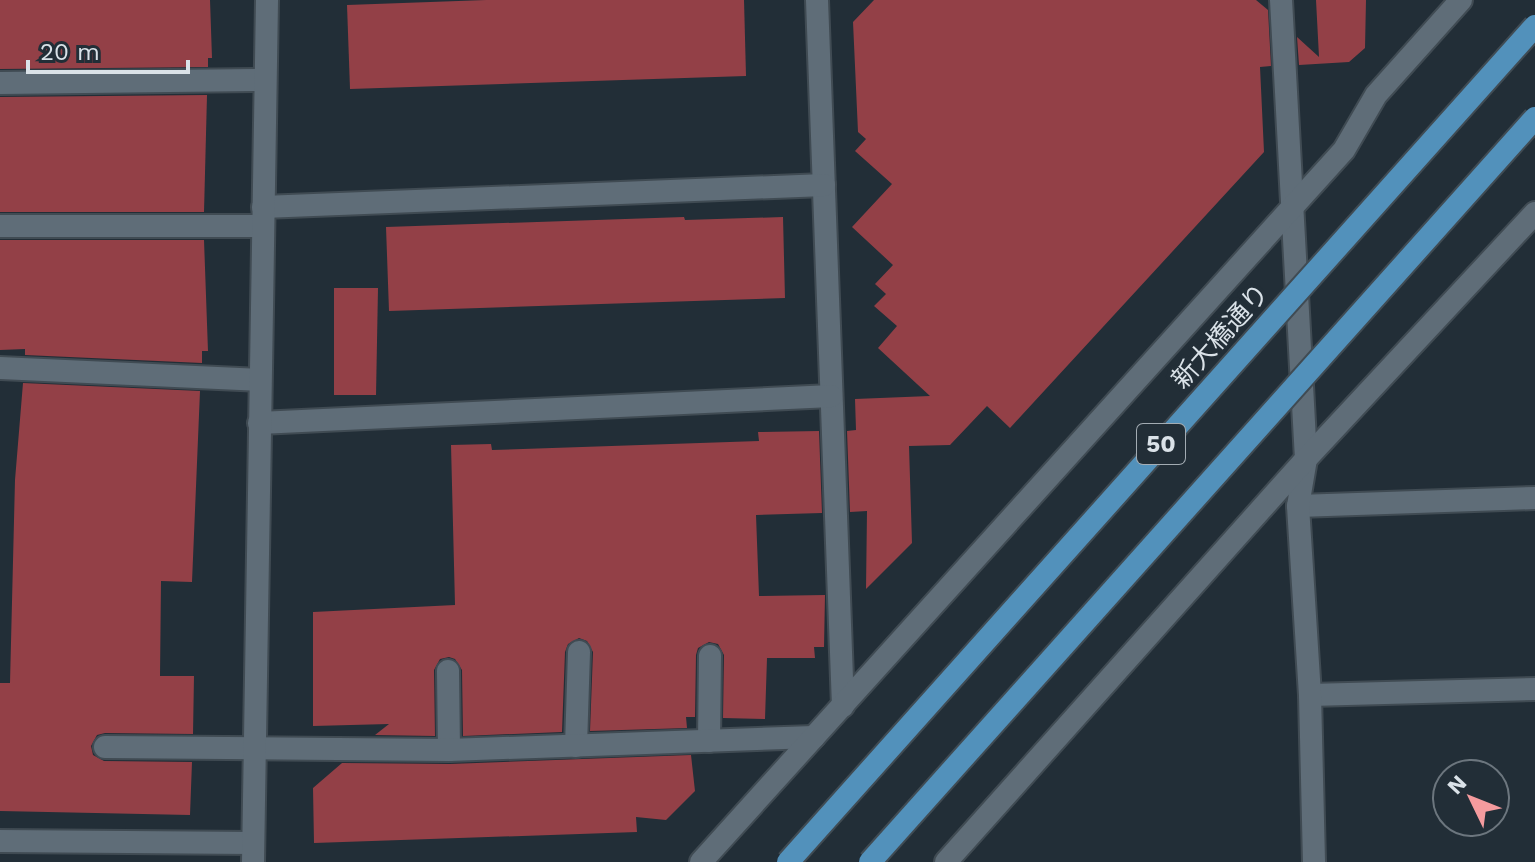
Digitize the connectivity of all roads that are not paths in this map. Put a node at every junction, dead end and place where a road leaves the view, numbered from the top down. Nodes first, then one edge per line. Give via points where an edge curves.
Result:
1 (267, 0) edge
2 (817, 0) edge
3 (1281, 0) edge
4 (1461, 0) edge
5 (1535, 26) edge
6 (265, 80) junction
7 (0, 83) edge
8 (1535, 118) edge
9 (824, 185) junction
10 (1292, 208) junction
11 (1535, 213) edge
12 (262, 217) junction
13 (0, 226) edge
14 (0, 368) edge
15 (259, 380) junction
16 (831, 396) junction
17 (259, 423) junction
18 (1306, 459) junction
19 (1535, 498) edge
20 (1298, 506) junction
21 (579, 652) dead end
22 (710, 656) dead end
23 (448, 671) dead end
24 (1535, 689) edge
25 (1310, 695) junction
26 (843, 706) junction
27 (814, 737) junction
28 (709, 741) junction
29 (576, 746) junction
30 (105, 747) dead end
31 (449, 750) junction
32 (255, 751) junction
33 (0, 841) edge
34 (253, 853) edge
35 (701, 862) edge
36 (788, 862) edge
37 (870, 862) edge
38 (946, 862) edge
39 (1314, 862) edge

1 - 6 street
2 - 9 street
3 - 10 street
4 - 10 street via 1376,95 1344,150
5 - 36 main road, 新大橋通り / 50, bridge
6 - 7 street
6 - 12 street
8 - 37 main road, 50, bridge
9 - 12 street
9 - 16 street
10 - 18 street
10 - 26 street
11 - 18 street
12 - 13 street
12 - 15 street
14 - 15 street
15 - 17 street
16 - 17 street
16 - 26 street
17 - 32 street
18 - 20 street
18 - 38 street
19 - 20 street
20 - 25 street
21 - 29 street
22 - 28 street
23 - 31 street
24 - 25 street
25 - 39 street
26 - 27 street
27 - 28 street
27 - 35 street
28 - 29 street
29 - 31 street
30 - 32 street
31 - 32 street
32 - 34 street
33 - 34 street

